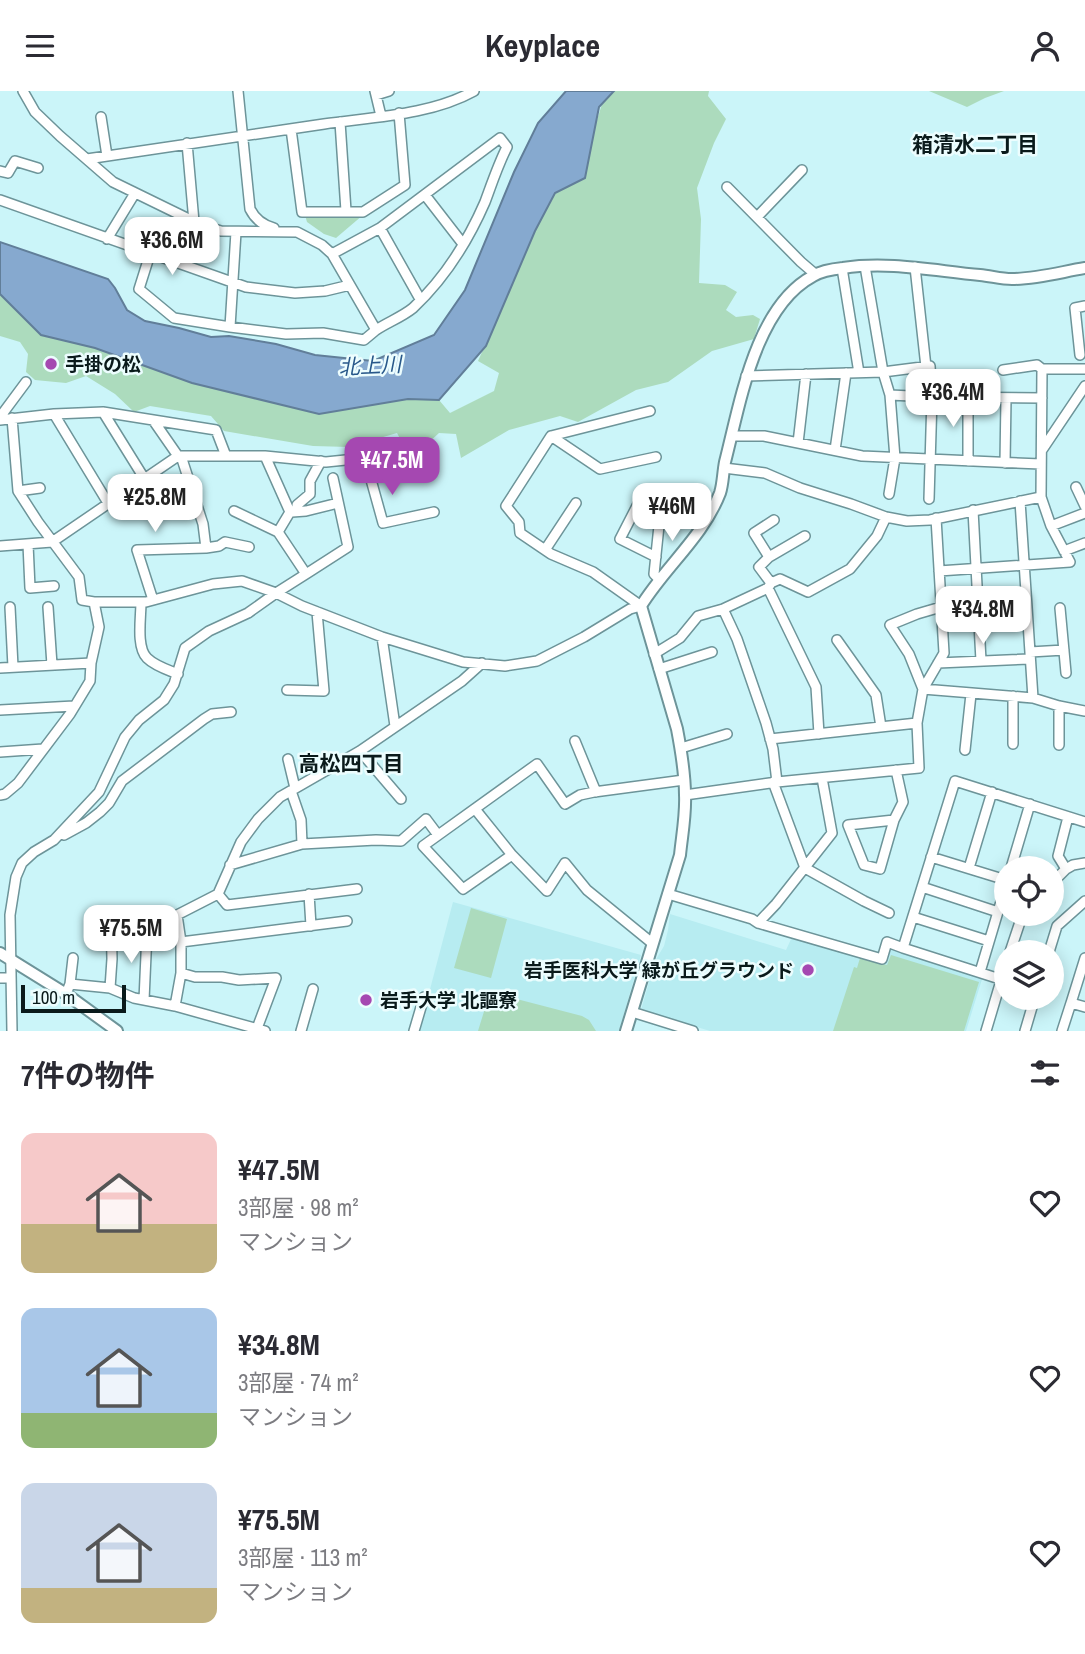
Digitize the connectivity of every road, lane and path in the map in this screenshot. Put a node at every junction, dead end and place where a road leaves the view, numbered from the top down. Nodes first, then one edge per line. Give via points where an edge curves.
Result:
1 (23, 91) edge
2 (238, 91) edge
3 (389, 91) edge
4 (474, 91) edge
5 (375, 93) edge
6 (399, 113) junction
7 (382, 116) junction
8 (101, 117) dead end
9 (340, 122) junction
10 (290, 129) junction
11 (242, 135) junction
12 (187, 143) junction
13 (107, 156) junction
14 (87, 159) junction
15 (38, 168) dead end
16 (802, 170) dead end
17 (0, 171) edge
18 (727, 187) dead end
19 (135, 193) junction
20 (425, 195) junction
21 (0, 200) edge
22 (346, 211) junction
23 (757, 218) junction
24 (194, 222) junction
25 (380, 228) junction
26 (286, 231) junction
27 (236, 232) junction
28 (107, 239) junction
29 (463, 244) junction
30 (150, 254) junction
31 (332, 254) junction
32 (865, 266) junction
33 (915, 267) junction
34 (842, 268) junction
35 (1085, 268) edge
36 (815, 274) junction
37 (233, 282) junction
38 (350, 285) junction
39 (420, 299) junction
40 (1085, 306) edge
41 (230, 327) junction
42 (376, 330) junction
43 (1082, 341) edge
44 (1080, 355) dead end
45 (926, 367) junction
46 (1042, 369) junction
47 (1085, 369) edge
48 (1003, 370) dead end
49 (883, 372) junction
50 (846, 373) junction
51 (859, 373) junction
52 (806, 375) junction
53 (747, 376) junction
54 (26, 382) dead end
55 (1085, 386) edge
56 (890, 395) junction
57 (932, 397) junction
58 (968, 397) junction
59 (1006, 398) junction
60 (1042, 398) junction
61 (650, 411) dead end
62 (103, 412) junction
63 (54, 414) junction
64 (12, 418) junction
65 (0, 419) edge
66 (153, 421) junction
67 (551, 436) junction
68 (732, 436) junction
69 (798, 443) junction
70 (835, 450) junction
71 (1041, 452) junction
72 (179, 456) junction
73 (226, 456) junction
74 (265, 456) junction
75 (407, 457) dead end
76 (656, 457) dead end
77 (365, 458) junction
78 (895, 458) junction
79 (929, 460) junction
80 (321, 461) junction
81 (968, 461) junction
82 (1004, 463) junction
83 (1041, 464) junction
84 (724, 468) junction
85 (144, 478) junction
86 (333, 478) dead end
87 (1076, 487) dead end
88 (40, 488) dead end
89 (18, 491) junction
90 (889, 494) dead end
91 (1041, 497) junction
92 (929, 499) dead end
93 (1020, 501) junction
94 (639, 502) dead end
95 (108, 503) junction
96 (338, 503) junction
97 (576, 503) dead end
98 (1085, 506) edge
99 (973, 510) junction
100 (234, 511) dead end
101 (293, 512) junction
102 (434, 512) dead end
103 (1085, 513) edge
104 (660, 516) dead end
105 (886, 517) junction
106 (936, 518) junction
107 (774, 520) dead end
108 (1051, 526) junction
109 (278, 532) junction
110 (805, 536) dead end
111 (52, 542) junction
112 (1085, 543) edge
113 (29, 544) junction
114 (0, 546) edge
115 (249, 547) dead end
116 (206, 548) junction
117 (545, 550) junction
118 (1064, 551) junction
119 (656, 557) junction
120 (769, 557) junction
121 (1024, 566) junction
122 (976, 569) junction
123 (939, 571) junction
124 (306, 574) junction
125 (659, 579) junction
126 (770, 585) junction
127 (54, 586) dead end
128 (276, 593) junction
129 (153, 600) junction
130 (94, 602) junction
131 (141, 603) junction
132 (641, 606) junction
133 (10, 607) dead end
134 (48, 607) dead end
135 (941, 607) junction
136 (1060, 608) dead end
137 (723, 610) junction
138 (317, 612) junction
139 (382, 637) junction
140 (837, 640) dead end
141 (1064, 650) junction
142 (712, 652) dead end
143 (654, 654) junction
144 (1030, 655) junction
145 (981, 661) junction
146 (91, 663) junction
147 (482, 663) junction
148 (938, 663) junction
149 (52, 665) junction
150 (13, 667) junction
151 (0, 668) edge
152 (659, 669) junction
153 (1066, 673) dead end
154 (178, 674) junction
155 (923, 689) junction
156 (287, 690) dead end
157 (971, 694) junction
158 (1013, 696) junction
159 (1033, 698) junction
160 (74, 706) junction
161 (1059, 706) junction
162 (0, 710) edge
163 (1085, 711) edge
164 (231, 712) dead end
165 (917, 723) junction
166 (395, 726) junction
167 (881, 727) junction
168 (820, 733) junction
169 (727, 734) dead end
170 (770, 739) junction
171 (575, 741) dead end
172 (1013, 744) dead end
173 (1059, 745) dead end
174 (681, 748) junction
175 (43, 749) junction
176 (965, 750) dead end
177 (360, 751) junction
178 (0, 752) edge
179 (288, 759) dead end
180 (895, 770) junction
181 (822, 778) junction
182 (684, 780) junction
183 (775, 782) junction
184 (293, 789) junction
185 (596, 792) junction
186 (992, 792) junction
187 (0, 795) edge
188 (685, 795) junction
189 (401, 799) dead end
190 (1030, 804) junction
191 (475, 809) junction
192 (1068, 817) junction
193 (894, 820) junction
194 (1085, 822) edge
195 (438, 835) junction
196 (54, 840) junction
197 (302, 844) junction
198 (512, 855) junction
199 (1015, 856) edge
200 (932, 857) junction
201 (1085, 863) edge
202 (230, 865) junction
203 (805, 868) junction
204 (968, 868) junction
205 (1066, 869) joint
206 (994, 878) edge
207 (922, 887) junction
208 (357, 889) dead end
209 (218, 894) junction
210 (309, 894) junction
211 (668, 894) junction
212 (1085, 901) edge
213 (994, 911) edge
214 (889, 913) dead end
215 (111, 916) dead end
216 (913, 917) junction
217 (346, 921) dead end
218 (758, 923) junction
219 (994, 925) edge
220 (311, 926) junction
221 (147, 932) dead end
222 (1053, 940) edge
223 (989, 941) junction
224 (181, 942) junction
225 (652, 943) junction
226 (903, 948) junction
227 (5, 956) edge
228 (73, 958) dead end
229 (1085, 958) edge
230 (980, 972) junction
231 (181, 973) junction
232 (994, 977) edge
233 (0, 978) edge
234 (11, 978) junction
235 (110, 988) junction
236 (68, 989) junction
237 (313, 989) dead end
238 (424, 997) dead end
239 (144, 1000) junction
240 (1071, 1003) junction
241 (175, 1006) junction
242 (1085, 1007) edge
243 (994, 1008) edge
244 (1031, 1010) edge
245 (632, 1012) junction
246 (259, 1030) edge
247 (12, 1031) edge
248 (117, 1031) edge
249 (301, 1031) edge
250 (414, 1031) edge
251 (626, 1031) edge
252 (692, 1031) edge
253 (986, 1031) edge
254 (1025, 1031) edge
255 (1062, 1031) edge

1 - 14 street via 35,112
2 - 11 street
3 - 5 street
4 - 6 street via 443,104
5 - 7 street
6 - 7 street
6 - 22 street via 405,185 363,212
7 - 9 street
8 - 13 street
9 - 10 street
9 - 22 street
10 - 11 street
10 - 22 street via 302,212
11 - 12 street
11 - 26 street via 253,216 265,226
12 - 13 street
12 - 24 street
13 - 14 street
14 - 19 street via 113,183
15 - 17 street via 15,161 8,173
16 - 23 street
18 - 23 street
19 - 24 street
19 - 28 street
20 - 25 street
20 - 29 street
20 - 29 street via 500,138 507,147
21 - 28 street
23 - 36 street
24 - 27 street
25 - 31 street
25 - 39 street
26 - 27 street
26 - 31 street via 306,235
27 - 37 street
28 - 30 street
29 - 39 street
30 - 37 street
30 - 41 street via 139,289 174,318
31 - 38 street
32 - 33 street
32 - 34 street
32 - 49 street
33 - 35 street via 1012,279
33 - 45 street
34 - 36 street
34 - 51 street
36 - 53 street via 800,283 768,322
37 - 38 street via 295,293
37 - 41 street
38 - 42 street
39 - 42 street via 412,309
40 - 43 street via 1074,308
41 - 42 street via 363,340
43 - 44 street
45 - 49 street
45 - 57 street via 930,366
46 - 47 street
46 - 48 street via 1037,365
46 - 60 street
49 - 51 street
49 - 56 street
50 - 51 street
50 - 52 street
50 - 70 street
52 - 53 street
52 - 69 street
53 - 68 street
54 - 65 street
55 - 71 street
56 - 57 street
56 - 78 street
57 - 58 street
57 - 79 street
58 - 59 street
58 - 81 street
59 - 60 street
59 - 82 street
60 - 71 street
61 - 67 street
62 - 63 street
62 - 66 street
62 - 85 street
63 - 64 street
63 - 95 street
64 - 65 street
64 - 89 street
66 - 72 street
66 - 73 street via 216,430
67 - 76 street via 600,469
67 - 117 street via 506,506 519,522 520,533
68 - 69 street
68 - 84 street
69 - 70 street
70 - 78 street
71 - 83 street
72 - 73 street
72 - 85 street
72 - 116 street via 203,524
73 - 74 street
74 - 80 street
74 - 101 street
75 - 77 street
77 - 80 street
77 - 102 street via 383,523
78 - 79 street
78 - 90 street
79 - 81 street
79 - 92 street
80 - 101 street via 310,481 310,494
81 - 82 street
82 - 83 street
83 - 91 street
84 - 105 street via 765,473
84 - 125 street via 720,492 707,518
85 - 95 street
86 - 96 street
87 - 98 street
88 - 89 street
89 - 111 street
91 - 93 street
91 - 108 street
93 - 99 street
93 - 121 street
94 - 119 street via 620,539
95 - 111 street
96 - 101 street
96 - 124 street via 348,547
97 - 117 street
99 - 106 street
99 - 122 street
100 - 109 street
101 - 109 street
103 - 108 street
104 - 119 street
105 - 106 street via 907,521
105 - 126 street via 850,569 808,592 780,579
106 - 123 street
107 - 120 street via 754,533
108 - 118 street
109 - 124 street
110 - 120 street
111 - 113 street
111 - 130 street via 79,577 82,600
112 - 118 street
113 - 114 street
113 - 127 street via 30,588
115 - 116 street via 225,542
116 - 129 street via 137,550
117 - 132 street via 593,572
118 - 121 street via 1070,562
119 - 125 street via 654,574
120 - 126 street via 759,567
121 - 122 street
121 - 144 street
122 - 123 street
122 - 145 street
123 - 135 street
124 - 128 street
125 - 132 street
126 - 137 street
126 - 168 street via 816,687
128 - 129 street via 242,581
128 - 138 street
128 - 154 street via 185,647
129 - 131 street
130 - 131 street
130 - 146 street via 99,627
131 - 154 street via 141,648 158,666
132 - 143 street
132 - 147 street via 537,661 505,666
133 - 150 street
134 - 149 street
135 - 148 street via 944,653
135 - 155 street via 890,625 909,654
136 - 141 street
137 - 143 street via 698,616 680,638
137 - 170 street
138 - 139 street
138 - 156 street via 324,691
139 - 147 street via 463,662
139 - 166 street
140 - 167 street via 876,695
141 - 144 street
141 - 153 street
142 - 152 street
143 - 152 street
144 - 145 street
144 - 159 street
145 - 148 street
146 - 149 street
146 - 160 street via 90,681
147 - 166 street
148 - 155 street
149 - 150 street
150 - 151 street
152 - 174 street
154 - 196 street via 164,700 125,737 99,792
155 - 157 street
155 - 165 street
157 - 158 street
157 - 176 street
158 - 159 street
158 - 172 street
159 - 161 street
160 - 162 street
160 - 175 street
161 - 163 street
161 - 173 street
164 - 196 street via 204,719 122,781 93,818
165 - 167 street
165 - 180 street via 919,768
166 - 177 street
167 - 168 street
168 - 170 street
169 - 174 street
170 - 183 street
171 - 185 street
174 - 182 street
175 - 178 street
175 - 187 street via 18,783
177 - 184 street
177 - 189 street
179 - 184 street
180 - 181 street
180 - 193 street via 902,802
181 - 183 street
181 - 203 street via 832,833
182 - 185 street
182 - 188 street
183 - 188 street
183 - 203 street
184 - 197 street
184 - 202 street via 258,819
185 - 191 street via 565,804 537,764
186 - 190 street
186 - 200 street via 955,781
186 - 204 street
188 - 211 street via 680,855
190 - 192 street
190 - 199 street
191 - 195 street
191 - 198 street
192 - 194 street
192 - 205 street via 1058,856
193 - 193 street via 880,870 864,865 848,825
195 - 197 street via 426,819 401,841
195 - 198 street via 424,846 463,889
196 - 227 street via 28,857 16,877
197 - 202 street
198 - 225 street via 547,891 565,863 587,890
200 - 204 street
200 - 207 street
201 - 205 street
202 - 209 street
203 - 214 street
203 - 218 street
204 - 206 street
207 - 213 street
207 - 216 street
208 - 210 street
209 - 210 street via 227,905
209 - 224 street via 177,915
210 - 220 street
211 - 218 street
211 - 225 street
212 - 222 street via 1057,926
215 - 235 street
216 - 223 street
216 - 226 street
217 - 220 street
218 - 226 street via 882,959 887,942
219 - 223 street
220 - 224 street
221 - 239 street
223 - 230 street
224 - 231 street
225 - 245 street
226 - 230 street
227 - 234 street
227 - 236 street
228 - 236 street
229 - 240 street
230 - 232 street
231 - 241 street
231 - 246 street via 239,980 276,978
233 - 234 street
234 - 247 street
235 - 236 street
235 - 239 street
236 - 248 street
237 - 249 street
238 - 250 street
239 - 241 street
240 - 242 street
240 - 255 street
241 - 246 street
243 - 253 street
244 - 254 street
245 - 251 street
245 - 252 street

